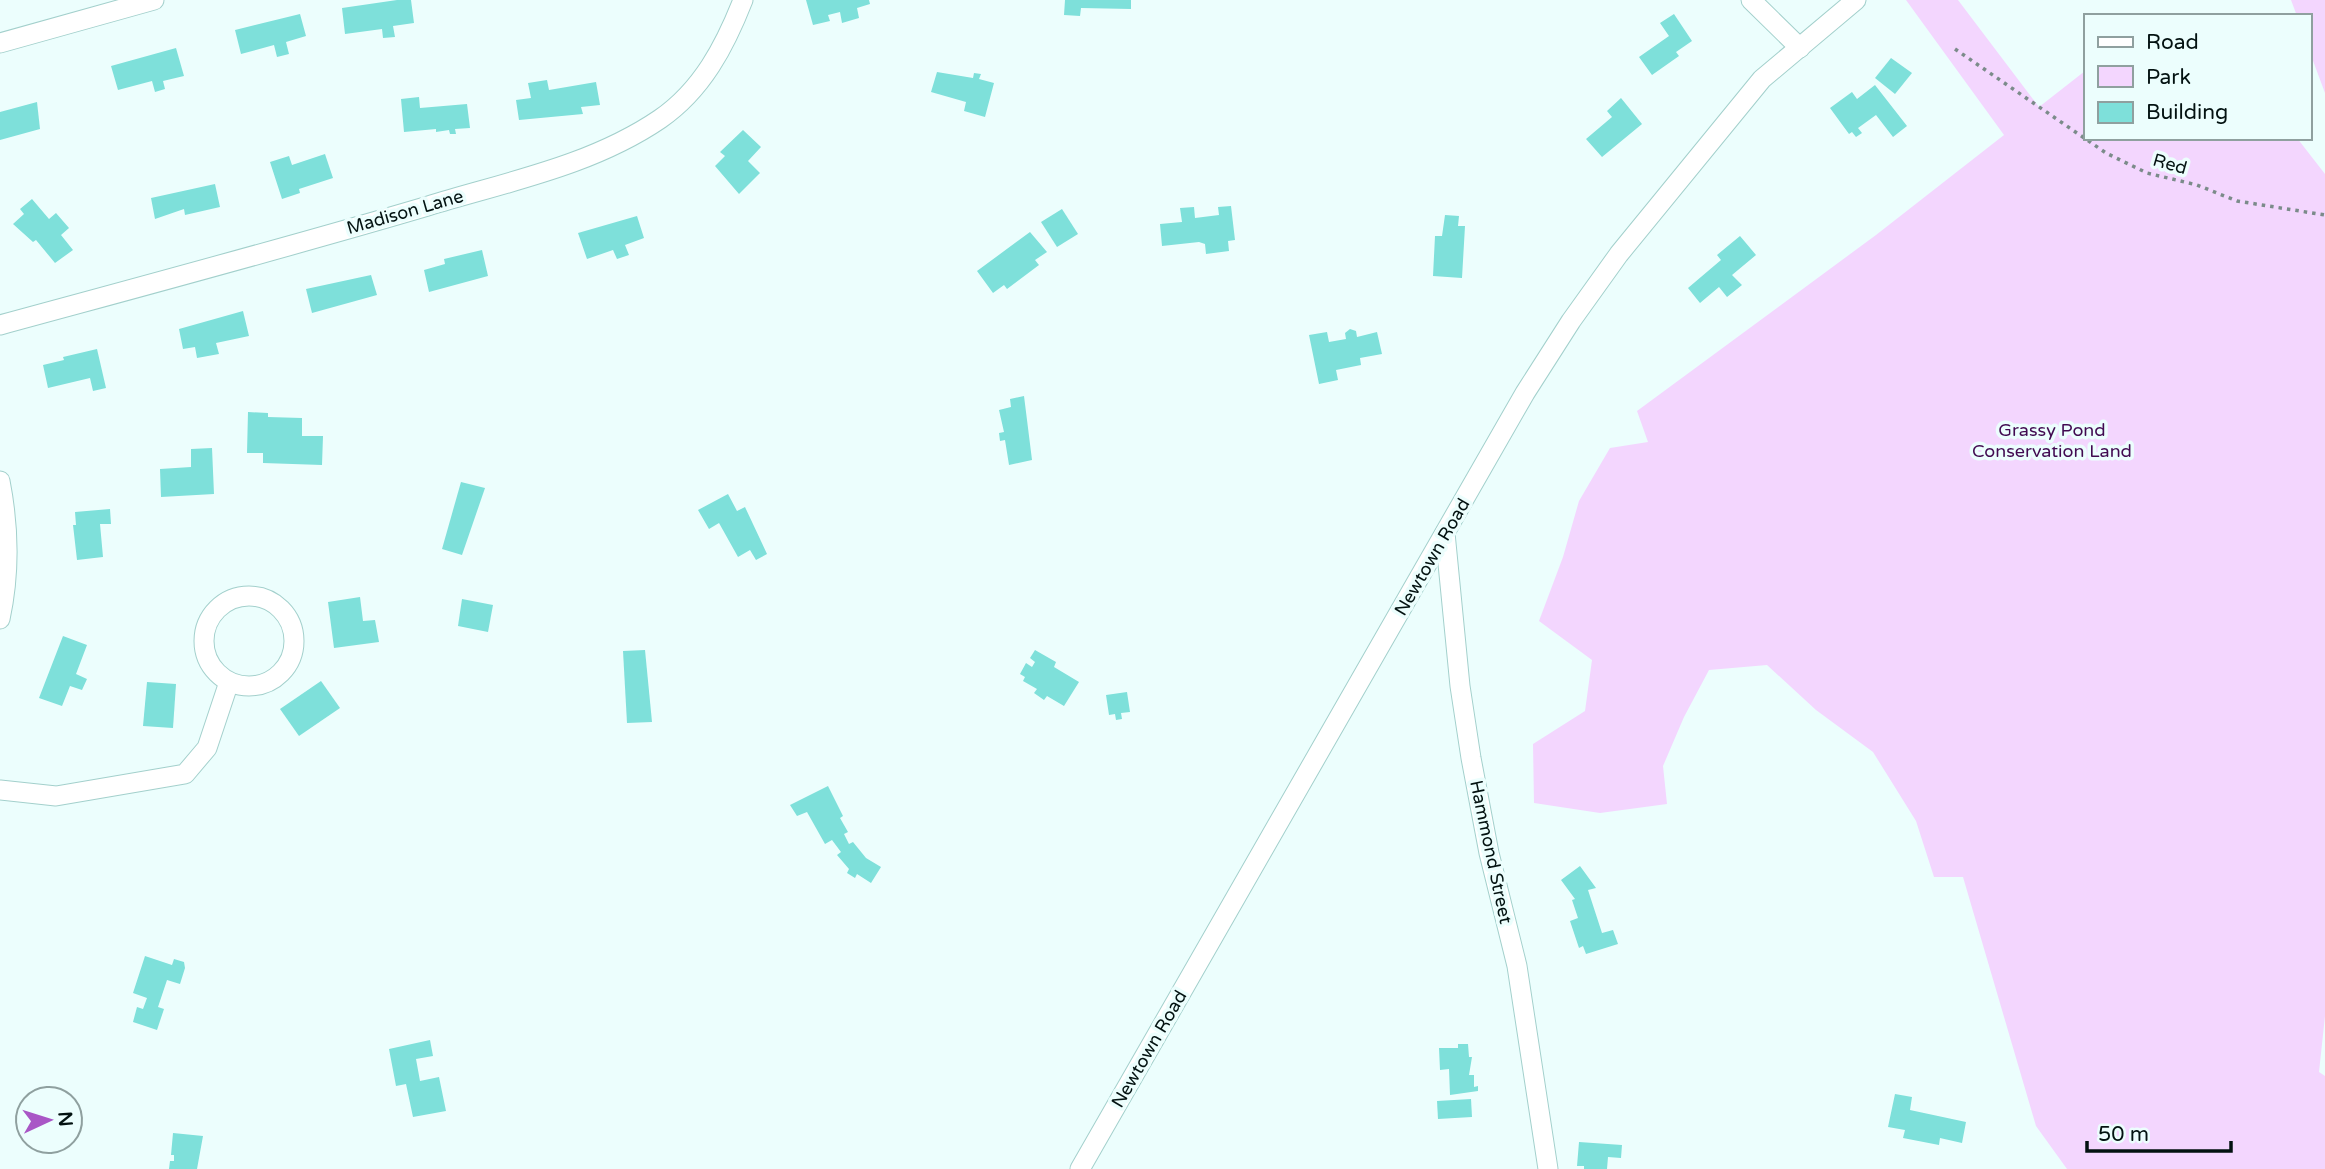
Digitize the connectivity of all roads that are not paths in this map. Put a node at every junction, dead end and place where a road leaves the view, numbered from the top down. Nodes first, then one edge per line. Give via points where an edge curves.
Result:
1 (154, 0) edge
2 (743, 0) edge
3 (1751, 0) edge
4 (1856, 0) edge
5 (0, 43) edge
6 (1800, 48) junction
7 (0, 325) edge
8 (0, 481) edge
9 (1445, 533) junction
10 (0, 619) edge
11 (229, 682) junction
12 (0, 790) edge
13 (1080, 1169) edge
14 (1548, 1169) edge

1 - 5 street
2 - 7 street, Madison Lane via 696,89 662,118 618,145 372,222
3 - 6 street
4 - 6 street, Newtown Road
6 - 9 street, Newtown Road via 1762,79 1619,254 1529,387
8 - 10 street via 7,565
9 - 13 street, Newtown Road
9 - 14 street, Hammond Street via 1471,758 1517,967
11 - 11 street via 206,656 208,621 234,598 269,600 292,627 290,661 263,684 252,687
11 - 12 street via 207,748 185,774 56,796

